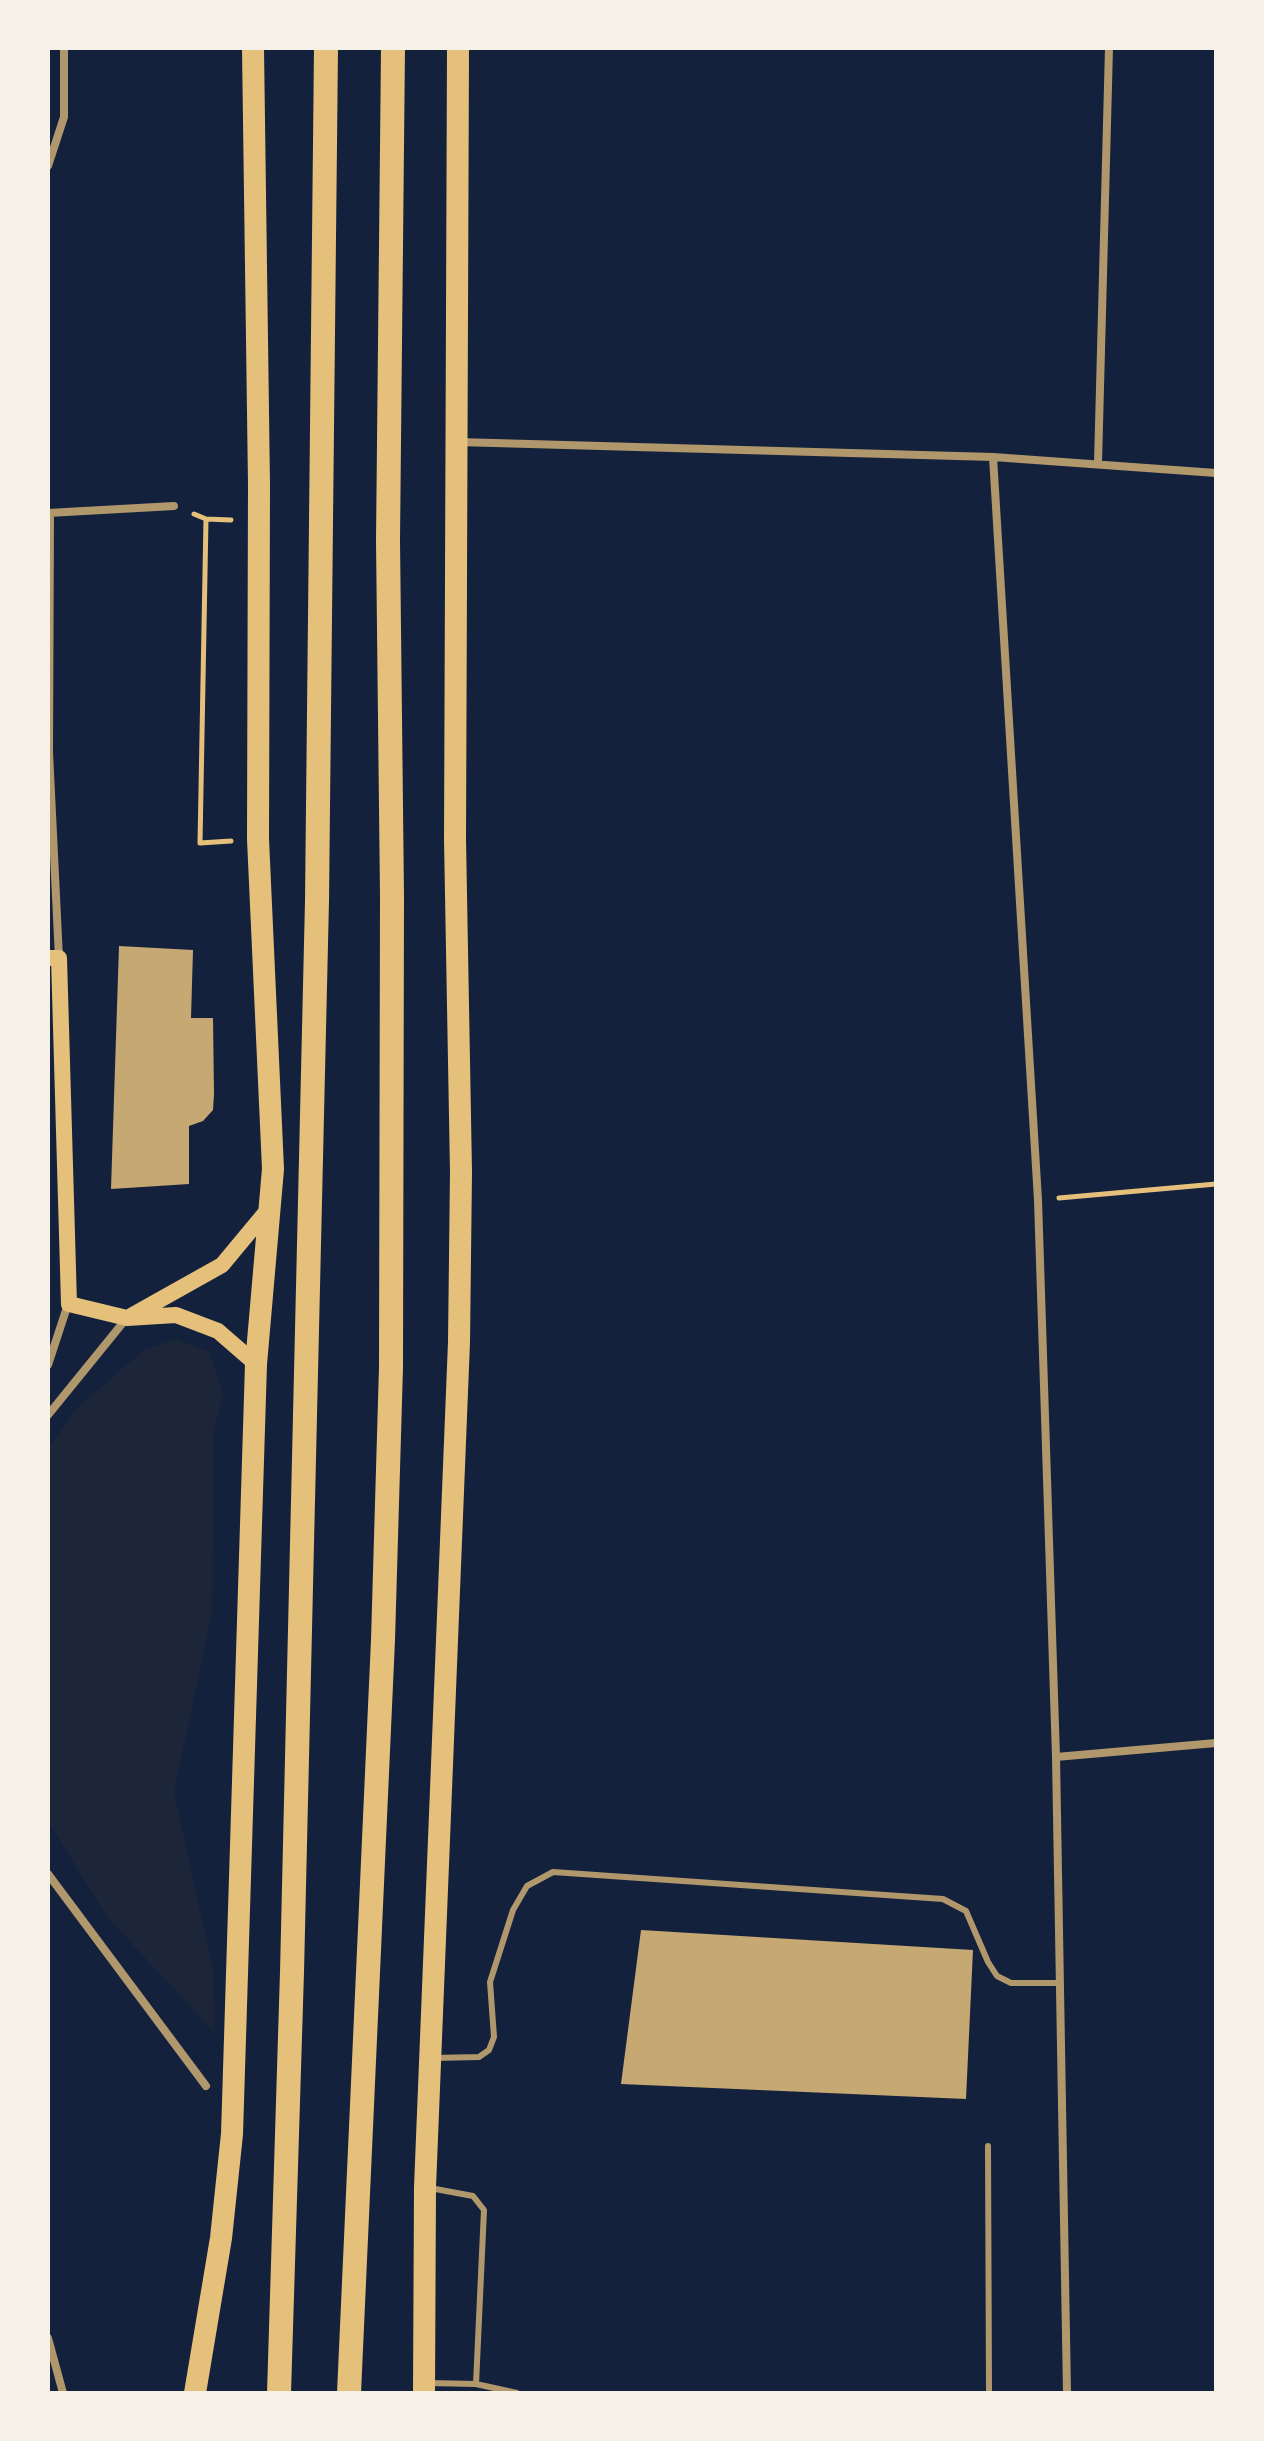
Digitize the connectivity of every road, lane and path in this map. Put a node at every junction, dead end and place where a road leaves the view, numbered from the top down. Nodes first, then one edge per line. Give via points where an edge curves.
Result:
1 (64, 48) edge
2 (253, 48) edge
3 (326, 48) edge
4 (393, 48) edge
5 (458, 48) edge
6 (1109, 48) edge
7 (48, 166) edge
8 (457, 442) junction
9 (993, 457) junction
10 (1098, 463) junction
11 (1216, 473) edge
12 (174, 506) dead end
13 (49, 513) edge
14 (206, 519) dead end
15 (258, 839) junction
16 (53, 958) edge
17 (1216, 1184) edge
18 (1038, 1200) junction
19 (271, 1206) junction
20 (69, 1304) junction
21 (127, 1318) junction
22 (256, 1364) junction
23 (48, 1365) edge
24 (48, 1415) edge
25 (1216, 1743) edge
26 (1056, 1757) junction
27 (48, 1874) edge
28 (1058, 1983) junction
29 (430, 2058) junction
30 (206, 2086) dead end
31 (988, 2146) dead end
32 (425, 2187) junction
33 (48, 2338) edge
34 (476, 2384) junction
35 (424, 2388) edge
36 (63, 2393) edge
37 (195, 2393) edge
38 (279, 2393) edge
39 (349, 2393) edge
40 (517, 2393) edge
41 (989, 2393) edge
42 (1067, 2393) edge

1 - 7 street via 64,117
2 - 15 highway
3 - 38 highway via 317,901
4 - 39 highway via 388,524 391,1367
5 - 8 highway
6 - 10 street
8 - 9 street
8 - 29 highway via 459,1342
9 - 10 street
9 - 18 street
10 - 11 street
12 - 13 street
13 - 16 street
14 - 15 path via 200,843
15 - 19 highway
16 - 20 main road
17 - 18 path
18 - 26 street
19 - 21 main road via 222,1265
19 - 22 highway
20 - 21 main road
20 - 23 street
21 - 22 main road via 176,1315 218,1331
21 - 24 street
22 - 37 highway via 232,2134
25 - 26 street
26 - 28 street
27 - 30 street
28 - 29 lane via 1011,1983 997,1976 966,1911 943,1899 553,1872 527,1886 513,1910 490,1982 494,2037 489,2050 479,2057
28 - 42 street
29 - 32 highway
31 - 41 lane
32 - 34 lane via 473,2196 484,2210
32 - 35 highway
33 - 36 street
34 - 35 lane
34 - 40 lane

